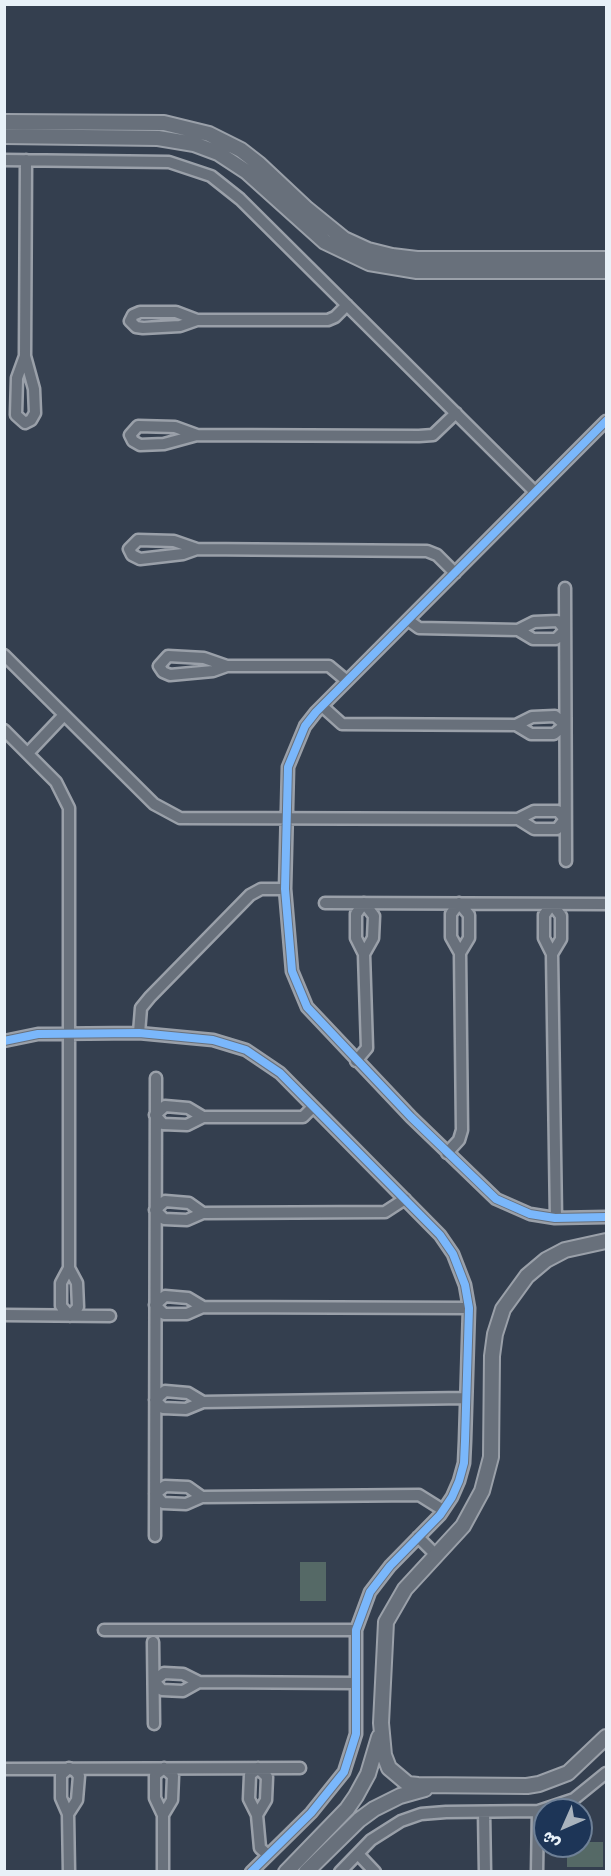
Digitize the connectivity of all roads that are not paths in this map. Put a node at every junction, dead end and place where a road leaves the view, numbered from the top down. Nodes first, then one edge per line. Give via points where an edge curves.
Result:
1 (4, 122) edge
2 (106, 122) junction
3 (4, 136) edge
4 (107, 136) junction
5 (4, 160) edge
6 (26, 160) junction
7 (606, 259) edge
8 (606, 271) edge
9 (346, 305) junction
10 (197, 320) junction
11 (25, 356) junction
12 (456, 413) junction
13 (606, 421) edge
14 (197, 435) junction
15 (535, 492) junction
16 (197, 549) junction
17 (456, 573) junction
18 (565, 588) dead end
19 (408, 620) junction
20 (518, 630) junction
21 (565, 630) junction
22 (4, 655) edge
23 (227, 666) junction
24 (347, 681) junction
25 (322, 706) junction
26 (64, 715) junction
27 (516, 725) junction
28 (565, 725) junction
29 (4, 730) edge
30 (28, 753) junction
31 (518, 819) junction
32 (566, 819) junction
33 (286, 820) junction
34 (566, 861) dead end
35 (285, 889) junction
36 (325, 903) dead end
37 (364, 903) junction
38 (459, 903) junction
39 (552, 903) junction
40 (606, 904) edge
41 (460, 953) junction
42 (364, 954) junction
43 (552, 954) junction
44 (139, 1033) junction
45 (70, 1034) junction
46 (4, 1041) edge
47 (356, 1061) junction
48 (156, 1078) dead end
49 (313, 1107) junction
50 (155, 1115) junction
51 (203, 1118) junction
52 (447, 1153) junction
53 (405, 1199) junction
54 (155, 1210) junction
55 (203, 1213) junction
56 (606, 1217) edge
57 (556, 1218) junction
58 (606, 1241) edge
59 (69, 1268) junction
60 (155, 1305) junction
61 (203, 1307) junction
62 (469, 1308) junction
63 (4, 1315) edge
64 (70, 1316) junction
65 (110, 1316) dead end
66 (465, 1398) junction
67 (155, 1400) junction
68 (203, 1402) junction
69 (155, 1494) junction
70 (202, 1497) junction
71 (443, 1510) junction
72 (155, 1536) dead end
73 (418, 1537) junction
74 (436, 1555) junction
75 (104, 1630) dead end
76 (356, 1630) junction
77 (153, 1642) dead end
78 (154, 1681) junction
79 (199, 1682) junction
80 (355, 1683) junction
81 (381, 1723) junction
82 (154, 1725) dead end
83 (606, 1737) edge
84 (4, 1768) edge
85 (69, 1768) junction
86 (164, 1768) junction
87 (258, 1768) junction
88 (300, 1768) dead end
89 (606, 1773) edge
90 (437, 1786) junction
91 (574, 1798) edge
92 (533, 1811) edge
93 (484, 1812) junction
94 (68, 1815) junction
95 (163, 1815) junction
96 (257, 1815) junction
97 (358, 1854) junction
98 (268, 1855) junction
99 (69, 1872) edge
100 (163, 1872) edge
101 (251, 1872) edge
102 (286, 1872) edge
103 (306, 1872) edge
104 (340, 1872) edge
105 (375, 1872) edge
106 (484, 1872) edge

1 - 2 main road
2 - 4 main road
2 - 7 main road via 164,123 189,127 223,140 259,164 328,228 368,250 417,259
3 - 4 main road
4 - 8 main road via 158,138 218,153 247,172 325,242 369,263 417,271
5 - 6 street
6 - 9 street via 169,162 211,176 228,188
6 - 11 street
9 - 10 street via 328,320
9 - 12 street
10 - 10 street via 176,312 140,312 130,321 142,328 180,326
11 - 11 street via 17,378 16,415 25,423 34,413 34,389
12 - 14 street via 432,435
12 - 15 street
13 - 15 street
14 - 14 street via 175,428 138,426 130,435 140,445 164,444
15 - 17 street
16 - 16 street via 174,542 138,540 129,549 140,559
16 - 17 street via 427,551
17 - 19 street
18 - 21 street
19 - 20 street via 419,628
19 - 24 street
20 - 21 street via 534,639 556,639
20 - 21 street via 534,622 558,621
21 - 28 street
22 - 26 street
23 - 23 street via 204,658 168,656 159,666 170,675
23 - 24 street via 329,666
24 - 25 street
25 - 27 street via 342,724
25 - 33 street via 301,735 288,767
26 - 30 street
26 - 33 street via 167,813 193,819
27 - 28 street via 532,717 555,716
27 - 28 street via 531,734 554,734
28 - 32 street
29 - 30 street
30 - 45 street via 56,782 69,808
31 - 32 street via 534,811 558,811
31 - 32 street via 534,829 557,829
31 - 33 street
32 - 34 street
33 - 35 street
35 - 44 street via 261,889 250,895 141,1008
35 - 47 street via 289,950 298,989 320,1024
36 - 37 street
37 - 38 street
37 - 42 street via 356,914 356,938
37 - 42 street via 374,916 373,938
38 - 39 street
38 - 41 street via 451,914 452,937
38 - 41 street via 469,915 469,938
39 - 40 street
39 - 43 street via 544,915 544,938
39 - 43 street via 561,916 561,939
41 - 52 street via 462,1130
42 - 47 street via 367,1048
43 - 57 street
44 - 45 street
44 - 49 street via 213,1040 246,1050 280,1073
45 - 46 street via 39,1034
45 - 59 street
47 - 52 street
48 - 50 street
49 - 51 street via 303,1117
49 - 53 street
50 - 51 street via 164,1124 187,1125
50 - 51 street via 165,1106 188,1108
50 - 54 street
52 - 57 street via 496,1199 530,1215
53 - 55 street via 385,1212
53 - 62 street via 453,1254
54 - 55 street via 164,1219 187,1220
54 - 55 street via 165,1202 189,1203
54 - 60 street
56 - 57 street
58 - 74 main road via 565,1250 546,1260 527,1276 503,1309 492,1356 491,1457 483,1491 463,1526
59 - 64 street via 77,1283 78,1307
59 - 64 street via 61,1283 61,1306
60 - 61 street via 164,1314 187,1314
60 - 61 street via 165,1296 188,1298
60 - 67 street
61 - 62 street
62 - 66 street
63 - 64 street
64 - 65 street
66 - 68 street
66 - 71 street via 464,1463
67 - 68 street via 163,1408 186,1409
67 - 68 street via 165,1391 188,1393
67 - 69 street
69 - 70 street via 163,1503 186,1504
69 - 70 street via 165,1486 188,1487
69 - 72 street
70 - 71 street via 419,1495
71 - 73 street
73 - 74 street
73 - 76 street via 379,1578
74 - 81 main road via 405,1589 386,1622
75 - 76 street
76 - 80 street
77 - 78 street
78 - 79 street via 164,1673 183,1674
78 - 79 street via 162,1690 183,1692
78 - 82 street
79 - 80 street
80 - 98 street via 356,1734 344,1772 311,1813
81 - 90 main road via 389,1768 408,1784
81 - 102 main road via 372,1763 356,1797
83 - 90 main road via 580,1763 554,1780 527,1786
84 - 85 street
85 - 86 street
85 - 94 street via 61,1775 61,1798
85 - 94 street via 79,1776 77,1800
86 - 87 street
86 - 95 street via 155,1775 155,1798
86 - 95 street via 173,1776 172,1800
87 - 88 street
87 - 96 street via 250,1775 249,1799
87 - 96 street via 267,1777 266,1800
89 - 91 street
90 - 103 main road via 400,1796 374,1809
92 - 93 street
93 - 97 street via 421,1815 387,1829
93 - 106 street
94 - 99 street
95 - 100 street
96 - 98 street via 261,1848
97 - 104 street
97 - 105 street
98 - 101 street

